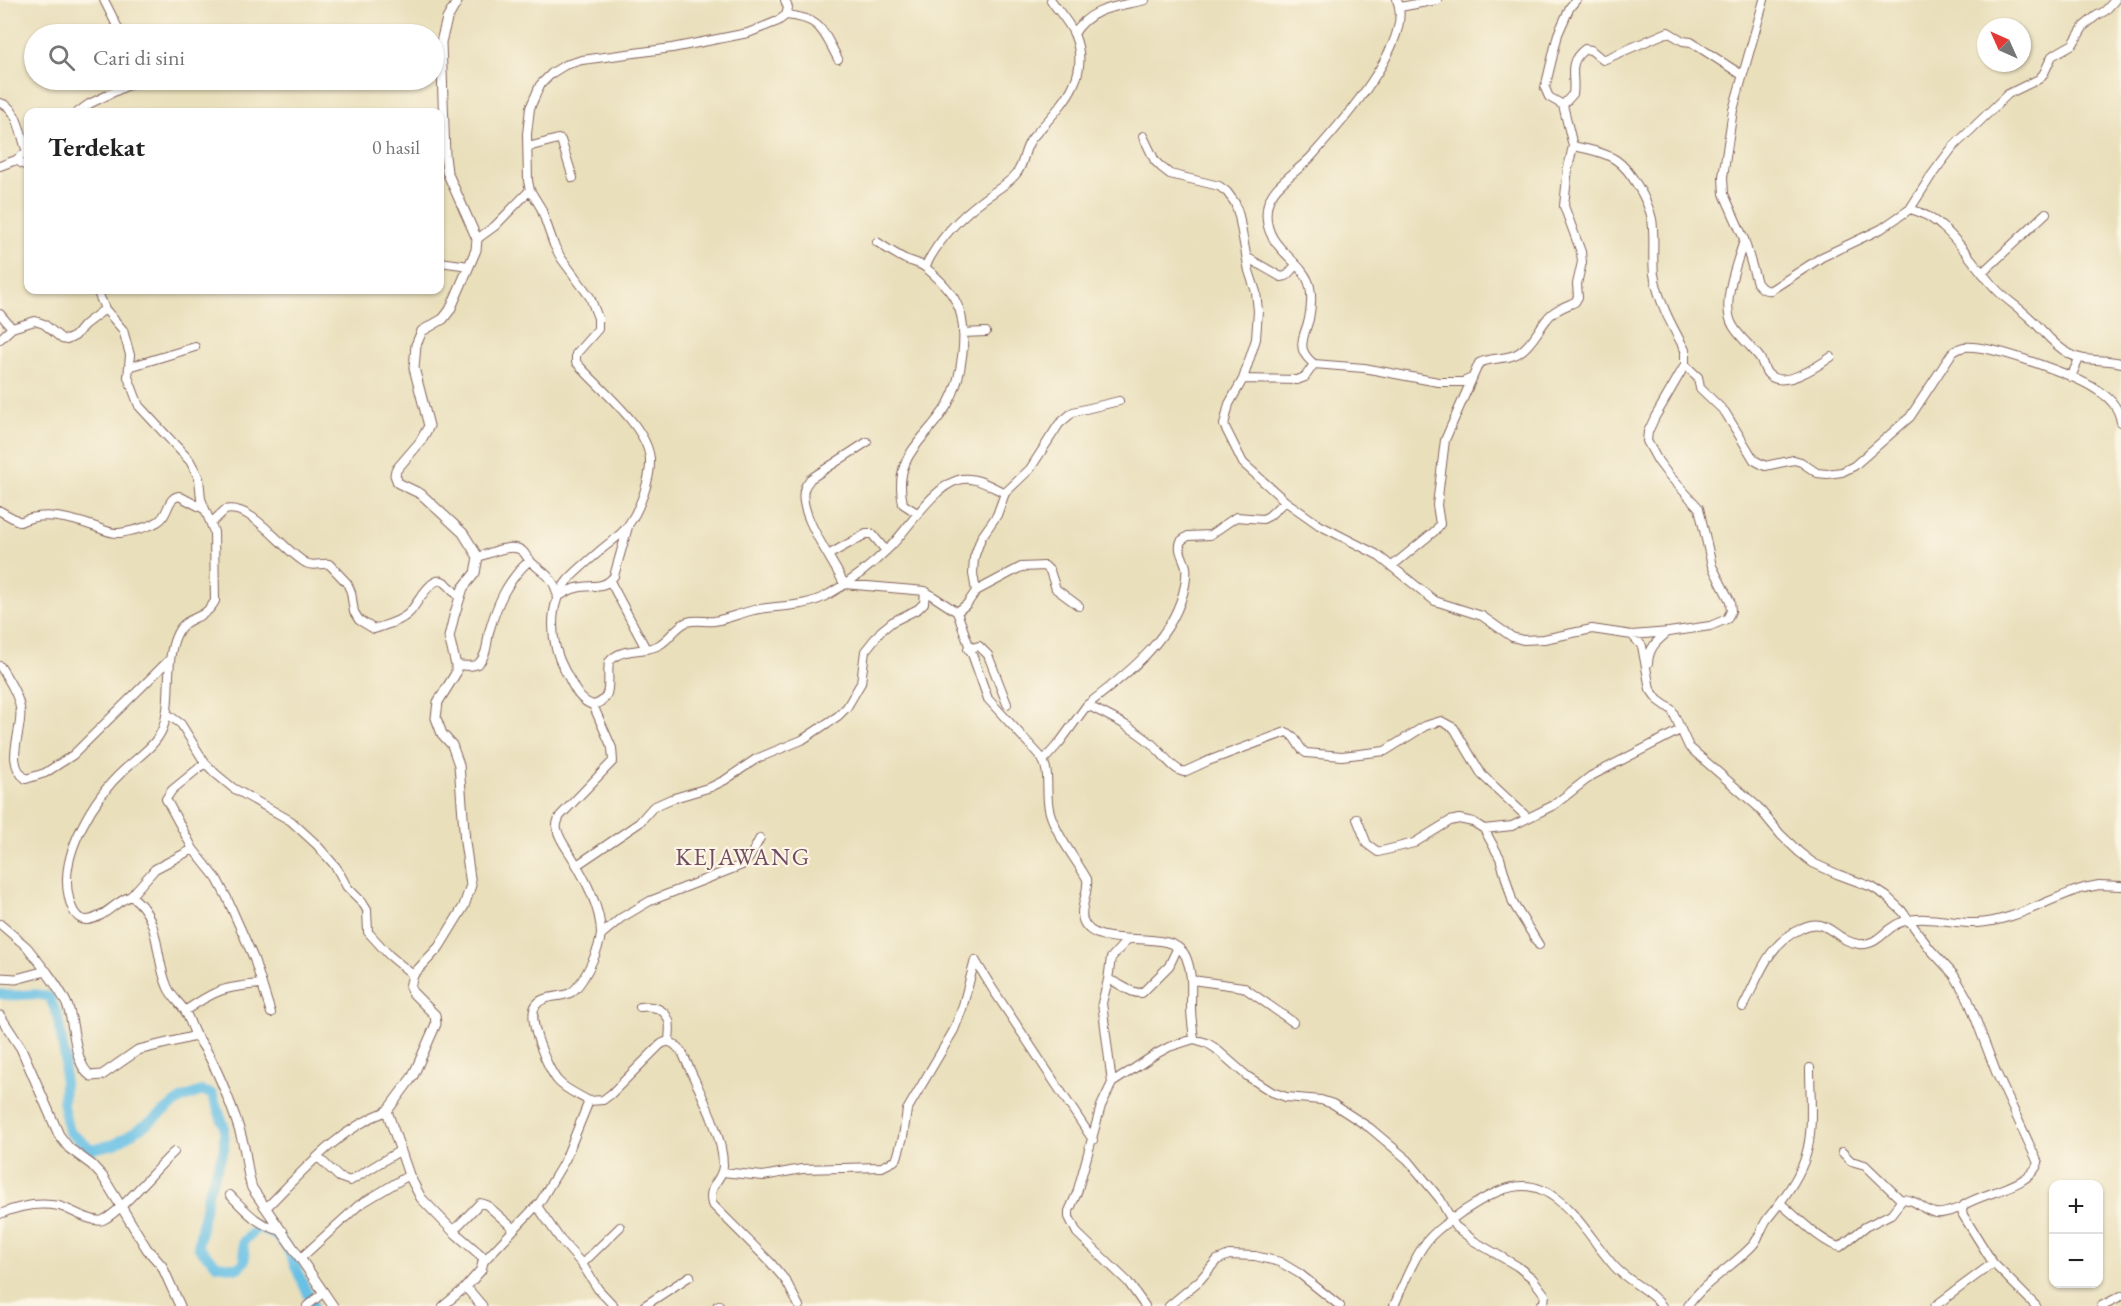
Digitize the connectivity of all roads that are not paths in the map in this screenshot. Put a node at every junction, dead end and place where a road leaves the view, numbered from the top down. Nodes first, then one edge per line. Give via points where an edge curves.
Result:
1 (104, 0) edge
2 (458, 0) edge
3 (785, 0) edge
4 (1051, 0) edge
5 (1145, 0) edge
6 (1437, 0) edge
7 (1576, 0) edge
8 (1764, 0) edge
9 (2115, 0) edge
10 (1398, 3) edge
11 (786, 15) junction
12 (117, 24) edge
13 (444, 30) edge
14 (1074, 34) junction
15 (838, 59) dead end
16 (1742, 75) junction
17 (118, 90) edge
18 (443, 90) edge
19 (0, 103) edge
20 (1563, 105) junction
21 (84, 108) edge
22 (443, 108) edge
23 (444, 128) edge
24 (1143, 136) dead end
25 (24, 140) edge
26 (1573, 146) junction
27 (528, 147) junction
28 (24, 154) edge
29 (16, 160) junction
30 (24, 165) edge
31 (0, 166) edge
32 (573, 178) dead end
33 (530, 190) junction
34 (1910, 209) junction
35 (2046, 213) dead end
36 (480, 237) junction
37 (1744, 239) junction
38 (878, 242) dead end
39 (1248, 258) junction
40 (444, 263) edge
41 (1296, 265) junction
42 (469, 266) junction
43 (925, 267) junction
44 (1982, 273) junction
45 (99, 294) edge
46 (105, 309) junction
47 (0, 314) edge
48 (12, 328) junction
49 (986, 332) dead end
50 (963, 333) junction
51 (0, 339) edge
52 (195, 347) dead end
53 (1831, 357) dead end
54 (2079, 359) junction
55 (2121, 363) edge
56 (1314, 364) junction
57 (1685, 365) junction
58 (129, 367) junction
59 (2071, 376) junction
60 (1472, 378) junction
61 (1244, 379) junction
62 (1119, 401) dead end
63 (2121, 422) edge
64 (867, 442) dead end
65 (1005, 493) junction
66 (1285, 501) junction
67 (204, 508) junction
68 (0, 511) edge
69 (917, 513) junction
70 (211, 524) junction
71 (628, 526) junction
72 (886, 551) junction
73 (828, 555) junction
74 (478, 557) junction
75 (530, 560) junction
76 (1392, 566) junction
77 (610, 581) junction
78 (844, 584) junction
79 (925, 591) junction
80 (976, 591) junction
81 (459, 597) junction
82 (558, 597) junction
83 (1079, 606) dead end
84 (957, 612) junction
85 (1669, 632) junction
86 (1632, 635) junction
87 (646, 649) junction
88 (968, 649) junction
89 (171, 659) junction
90 (456, 665) junction
91 (0, 666) edge
92 (1647, 670) junction
93 (593, 705) junction
94 (1007, 705) dead end
95 (1087, 705) junction
96 (166, 713) junction
97 (1680, 730) junction
98 (1043, 761) junction
99 (205, 763) junction
100 (1528, 818) junction
101 (1357, 819) dead end
102 (1484, 829) junction
103 (760, 838) dead end
104 (193, 849) junction
105 (577, 865) junction
106 (2120, 885) edge
107 (131, 896) junction
108 (1909, 921) junction
109 (0, 924) edge
110 (601, 935) junction
111 (1128, 939) junction
112 (1539, 945) dead end
113 (1178, 947) junction
114 (46, 971) junction
115 (413, 975) junction
116 (0, 978) edge
117 (1108, 980) junction
118 (1192, 980) junction
119 (261, 984) junction
120 (1743, 1006) dead end
121 (640, 1007) dead end
122 (185, 1011) junction
123 (271, 1013) dead end
124 (0, 1016) edge
125 (1293, 1022) dead end
126 (196, 1036) junction
127 (1194, 1040) junction
128 (669, 1042) junction
129 (1810, 1068) dead end
130 (1112, 1083) junction
131 (589, 1101) junction
132 (387, 1111) junction
133 (1093, 1140) junction
134 (401, 1150) junction
135 (174, 1152) dead end
136 (1842, 1152) dead end
137 (318, 1157) junction
138 (722, 1172) junction
139 (409, 1175) junction
140 (230, 1195) dead end
141 (1902, 1200) junction
142 (1781, 1204) junction
143 (122, 1205) junction
144 (537, 1206) junction
145 (1963, 1207) junction
146 (266, 1208) junction
147 (0, 1214) edge
148 (1450, 1219) junction
149 (620, 1227) dead end
150 (514, 1229) junction
151 (283, 1231) junction
152 (453, 1231) junction
153 (301, 1257) junction
154 (483, 1263) junction
155 (1993, 1263) junction
156 (582, 1264) junction
157 (690, 1276) dead end
158 (466, 1287) junction
159 (324, 1292) junction
160 (2121, 1296) edge
161 (180, 1306) edge
162 (308, 1306) edge
163 (333, 1306) edge
164 (443, 1306) edge
165 (482, 1306) edge
166 (614, 1306) edge
167 (644, 1306) edge
168 (799, 1306) edge
169 (1145, 1306) edge
170 (1168, 1306) edge
171 (1340, 1306) edge
172 (1394, 1306) edge
173 (1540, 1306) edge
174 (1662, 1306) edge
175 (1688, 1306) edge
176 (1935, 1306) edge
177 (2036, 1306) edge
178 (2102, 1306) edge

1 - 12 street
2 - 13 street
3 - 11 street
4 - 14 street
5 - 14 street via 1095,12
6 - 10 street
7 - 20 street via 1558,33 1545,88 1549,97
8 - 16 street
9 - 34 street via 2084,26 2073,44 2052,57 2039,79 2008,94 1952,148
10 - 41 street via 1399,29 1363,96 1270,199 1266,213 1272,237
11 - 15 street via 810,19 816,24
11 - 27 street via 748,33 565,65 540,86 530,108
14 - 43 street via 1080,58 1073,90 1032,138 1016,174 951,227
16 - 20 street via 1668,32 1603,60 1585,49 1574,63 1573,94
16 - 37 street via 1732,110 1722,177 1724,194
17 - 21 street
18 - 22 street
19 - 25 street via 12,109
20 - 26 street
23 - 36 street via 447,172
24 - 39 street via 1155,161 1170,174 1219,186 1227,192 1237,209
26 - 57 street via 1615,159 1646,203 1652,219 1654,274 1665,312 1685,350
26 - 60 street via 1564,206 1581,252 1578,297 1548,317 1519,353 1484,360
27 - 32 street via 561,140
27 - 33 street
28 - 29 street
29 - 30 street
29 - 31 street
33 - 36 street
33 - 71 street via 558,252 590,297 598,318 598,328 576,354 576,362 621,409 648,450 648,474
34 - 37 street via 1822,257 1772,290 1757,283
34 - 44 street via 1923,213 1950,234
35 - 44 street
36 - 42 street
37 - 53 street via 1732,277 1729,316 1760,358 1766,373 1780,379 1796,377
38 - 43 street
39 - 41 street via 1281,277
39 - 61 street via 1258,311 1256,339
40 - 42 street
41 - 56 street via 1310,287 1309,319 1302,347
42 - 74 street via 450,310 418,338 414,368 429,426 395,475 398,483 421,494 463,533
43 - 50 street via 957,303
44 - 54 street via 2056,344
45 - 46 street
46 - 48 street via 67,340 35,321
46 - 58 street via 123,330
47 - 48 street
48 - 51 street
49 - 50 street
50 - 69 street via 960,365 948,404 915,443 905,468 903,504
52 - 58 street
54 - 55 street
54 - 59 street
56 - 60 street via 1364,368 1438,382
56 - 61 street via 1305,377 1297,380
57 - 59 street via 1698,377 1700,388 1725,412 1754,460 1765,466 1794,460 1827,474 1854,466 1910,417 1958,348 1992,350
57 - 85 street via 1655,417 1647,441 1667,473 1699,508 1712,566 1731,611 1726,619 1710,626
58 - 67 street via 130,386 139,406 195,470
59 - 63 street via 2110,400
60 - 76 street via 1445,440 1437,505 1440,525
61 - 66 street via 1229,404 1224,424 1243,463
62 - 65 street via 1073,412 1059,424 1030,469
64 - 73 street via 810,479 804,488 808,518
65 - 69 street via 980,480 956,480
65 - 80 street via 974,558
66 - 76 street
66 - 95 street via 1263,519 1236,517 1210,535 1181,540 1186,579 1173,620 1141,661
67 - 68 street via 175,496 157,523 120,533 40,515 20,522
67 - 70 street
69 - 72 street
70 - 81 street via 225,510 235,509 258,520 305,562 329,564 347,583 359,620 374,629 409,613 438,581 443,581
70 - 89 street via 215,601 204,615 183,624 173,642
71 - 77 street
71 - 82 street via 568,581
72 - 73 street via 872,534 866,534
72 - 78 street
73 - 78 street
74 - 75 street via 512,547
74 - 81 street via 475,573
75 - 82 street via 546,572
75 - 90 street via 505,589 479,662 473,666
76 - 86 street via 1435,601 1482,616 1523,640 1592,629
77 - 82 street via 604,586 570,589
77 - 87 street
78 - 79 street
78 - 87 street via 815,601 755,610 716,621 690,621 659,645
79 - 84 street
79 - 105 street via 924,603 918,609 892,622 865,651 861,683 838,716 802,740 756,759 711,787 653,807 639,823
80 - 83 street via 1021,567 1045,566 1056,589
80 - 84 street
81 - 90 street via 449,637
82 - 93 street via 553,622 557,655 575,690
84 - 88 street
85 - 86 street
85 - 92 street via 1650,650
86 - 92 street via 1641,642
87 - 93 street via 613,657 608,667 609,691 603,701
88 - 94 street via 984,649
88 - 98 street via 988,699
89 - 91 street via 73,754 45,773 26,779 15,755 22,720 20,705
89 - 96 street
90 - 115 street via 456,673 438,702 436,718 459,765 471,885 464,906 439,947
92 - 97 street via 1650,689 1672,710
93 - 105 street via 614,757 557,823 559,836
95 - 98 street
95 - 100 street via 1143,737 1176,770 1184,772 1286,732 1306,753 1342,756 1385,752 1425,726 1441,721 1454,728 1482,775
96 - 99 street via 187,731
96 - 107 street via 157,738 94,806 77,838 70,862 67,887 73,909 81,919 101,915
97 - 100 street via 1591,776 1554,805
97 - 108 street via 1689,747 1757,806 1799,852 1813,863 1887,896
98 - 111 street via 1049,811 1087,879 1083,920 1096,933
99 - 104 street via 165,799
99 - 115 street via 233,788 291,821 316,844 367,910 368,932
100 - 102 street via 1512,826
101 - 102 street via 1367,844 1378,852 1414,843 1459,819
102 - 112 street via 1500,858 1513,903
103 - 110 street via 742,865 650,901
104 - 107 street via 155,869
104 - 119 street via 227,898
105 - 110 street via 592,896
106 - 108 street via 2084,888 1994,921
107 - 122 street via 147,912 168,987
108 - 120 street via 1896,924 1882,938 1858,944 1820,923 1799,928 1775,946
108 - 145 street via 1965,992 2038,1163 2026,1178
109 - 114 street
110 - 131 street via 579,985 566,994 541,1000 533,1016 543,1051 558,1082
111 - 113 street via 1168,941
111 - 117 street via 1111,958
113 - 117 street via 1169,966 1142,993
113 - 118 street via 1185,955
114 - 116 street via 16,979
114 - 126 street via 63,994 81,1063 91,1076 102,1075 138,1050
115 - 132 street via 412,992 435,1015 436,1024 412,1076
117 - 130 street via 1102,1003
118 - 125 street via 1243,987
118 - 127 street
119 - 122 street via 221,990
119 - 123 street
121 - 128 street via 656,1007 666,1016
122 - 126 street
124 - 143 street via 21,1048 59,1135 103,1177
126 - 146 street via 234,1115 252,1188
127 - 130 street via 1168,1047
127 - 148 street via 1215,1048 1246,1076 1272,1092 1333,1104 1370,1128 1408,1160 1440,1199
128 - 131 street via 664,1041 603,1100
128 - 138 street via 683,1054 718,1134
129 - 142 street via 1806,1156
130 - 133 street via 1101,1106
131 - 144 street via 565,1160
132 - 134 street
132 - 137 street via 369,1117
133 - 138 street via 975,960 954,1030 907,1110 894,1161 882,1167 802,1169 763,1176
133 - 169 street via 1069,1217 1077,1233 1128,1282
134 - 137 street via 350,1181 339,1178
134 - 139 street
135 - 143 street
136 - 141 street via 1851,1161 1865,1165
137 - 146 street
138 - 168 street via 711,1189 712,1204 770,1262
139 - 152 street via 421,1198
139 - 153 street via 358,1205
140 - 151 street via 261,1224
141 - 142 street via 1891,1214 1865,1227 1840,1247
141 - 145 street via 1913,1200 1936,1213
142 - 175 street via 1767,1219 1753,1246
143 - 147 street via 99,1221 46,1205
143 - 161 street via 147,1249 162,1266
144 - 150 street
144 - 156 street
145 - 155 street via 1963,1215
146 - 151 street
148 - 172 street via 1428,1239
148 - 173 street via 1473,1241 1532,1278 1545,1295
148 - 174 street via 1506,1188 1540,1189 1563,1204 1614,1266
149 - 156 street
150 - 152 street via 480,1203
150 - 154 street
151 - 153 street
152 - 154 street via 484,1258
153 - 159 street
154 - 158 street
155 - 176 street
155 - 177 street
156 - 166 street
157 - 167 street
158 - 164 street
158 - 165 street
159 - 162 street
159 - 163 street
160 - 178 street
170 - 171 street via 1217,1260 1229,1255 1280,1262

